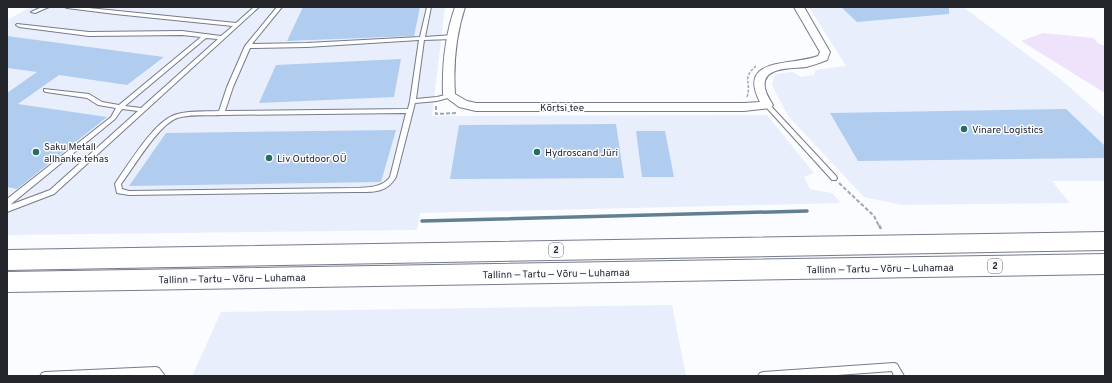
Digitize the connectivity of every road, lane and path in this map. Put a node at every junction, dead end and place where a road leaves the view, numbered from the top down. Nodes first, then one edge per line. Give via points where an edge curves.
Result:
1 (47, 7) edge
2 (67, 7) edge
3 (257, 7) edge
4 (280, 7) edge
5 (429, 7) edge
6 (460, 7) edge
7 (799, 7) edge
8 (33, 12) dead end
9 (19, 25) dead end
10 (237, 25) junction
11 (206, 36) junction
12 (453, 37) junction
13 (222, 38) junction
14 (422, 39) junction
15 (248, 46) junction
16 (761, 63) dead end
17 (46, 90) dead end
18 (450, 96) junction
19 (437, 99) junction
20 (413, 101) junction
21 (767, 104) junction
22 (120, 107) junction
23 (744, 107) junction
24 (142, 110) junction
25 (410, 111) junction
26 (221, 113) junction
27 (464, 113) dead end
28 (834, 178) joint
29 (7, 202) edge
30 (7, 209) edge
31 (1105, 241) edge
32 (889, 245) junction
33 (7, 260) edge
34 (1105, 264) edge
35 (982, 266) junction
36 (1059, 273) dead end
37 (7, 282) edge
38 (45, 376) edge
39 (160, 376) edge
40 (762, 376) edge
41 (899, 376) edge

1 - 8 lane
2 - 10 lane
3 - 10 lane
4 - 15 lane
5 - 14 lane
6 - 12 street via 454,23
7 - 21 street via 825,52 823,58 816,61 777,66 766,71 760,78 759,88
9 - 11 lane via 89,34 182,33
10 - 13 lane
11 - 13 lane
11 - 22 lane
12 - 14 lane
12 - 18 street via 448,81
13 - 24 lane
14 - 15 lane
14 - 20 lane
15 - 26 lane
16 - 23 path via 746,76 748,93 744,99
17 - 22 lane via 89,96 100,104
18 - 19 lane
18 - 23 street, Kõrtsi tee via 463,104 476,107
19 - 20 lane
19 - 27 path via 436,114
20 - 25 lane
21 - 23 street, Kõrtsi tee
21 - 28 lane
22 - 24 lane
22 - 29 lane via 113,118
24 - 30 lane via 52,192
25 - 26 lane
25 - 26 lane via 393,177 390,184 381,188 129,193 119,191 118,184 161,126 173,117
28 - 32 path via 874,216
31 - 32 highway, 2
32 - 33 highway, 2
34 - 35 highway, Tallinn — Tartu — Võru — Luhamaa / 2
35 - 36 lane via 1005,274
35 - 37 highway, Tallinn — Tartu — Võru — Luhamaa / 2
38 - 39 lane via 156,371
40 - 41 lane via 894,367

